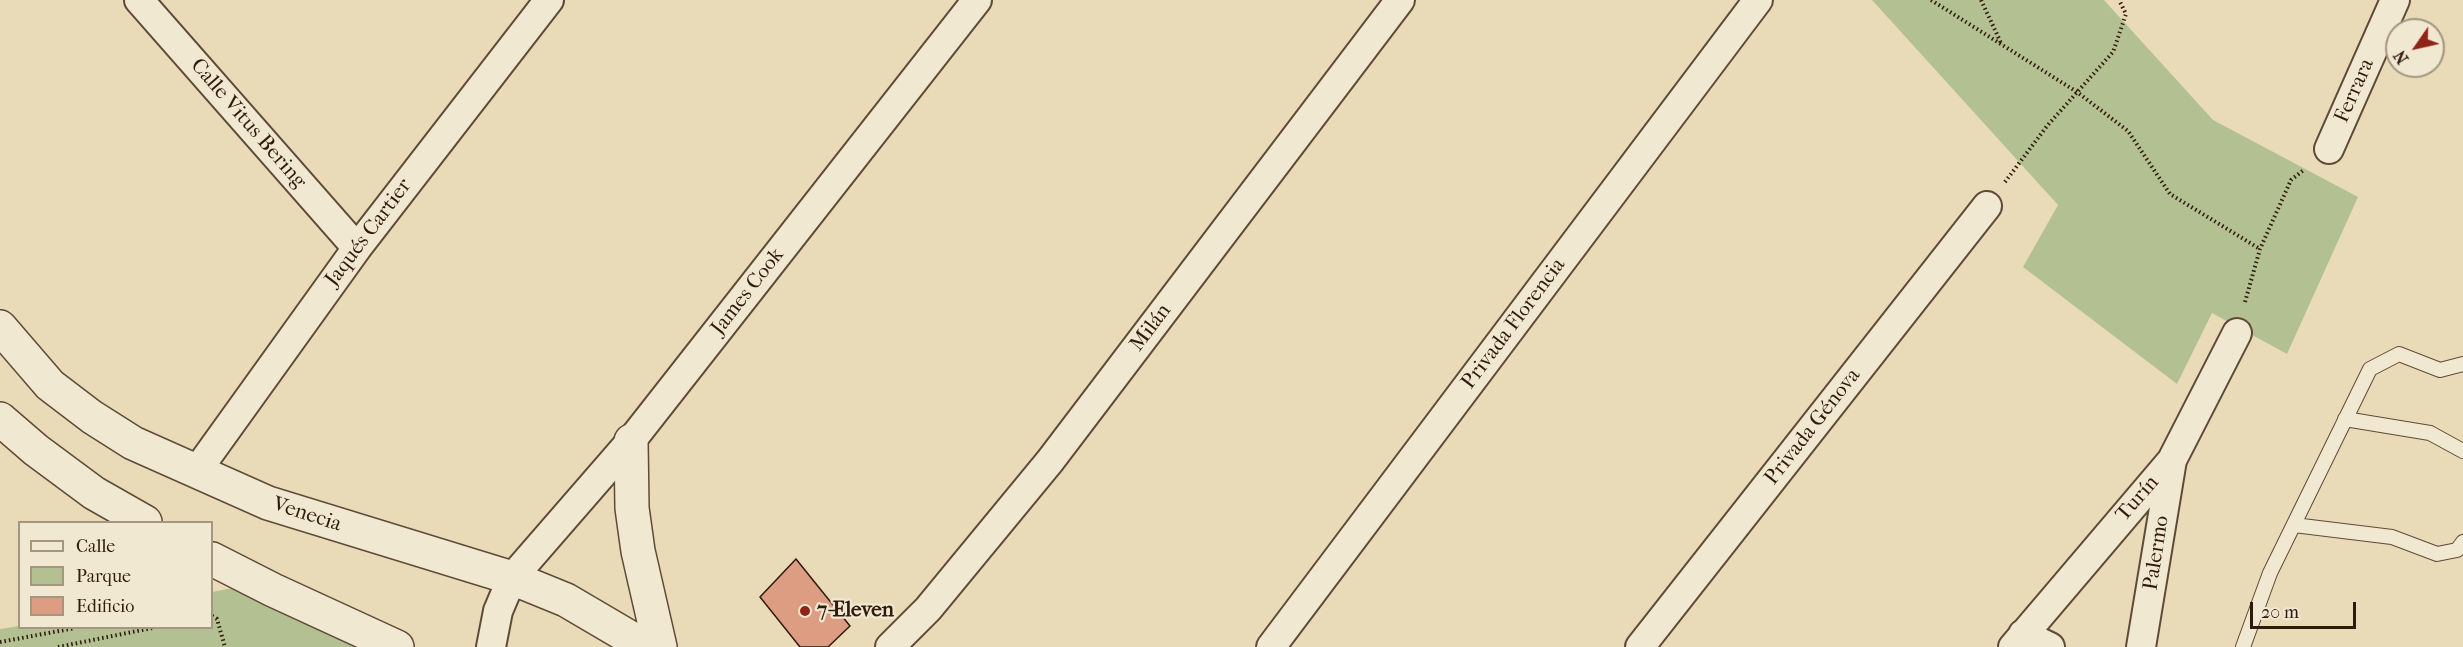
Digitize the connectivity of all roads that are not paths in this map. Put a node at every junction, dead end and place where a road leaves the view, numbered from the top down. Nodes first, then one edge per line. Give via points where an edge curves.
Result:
1 (549, 0) edge
2 (977, 0) edge
3 (1400, 0) edge
4 (1758, 0) edge
5 (2395, 0) edge
6 (145, 2) edge
7 (2329, 149) road end
8 (1987, 206) road end
9 (357, 248) junction
10 (0, 327) edge
11 (2236, 333) road end
12 (2463, 364) edge
13 (0, 418) edge
14 (2345, 419) junction
15 (631, 441) junction
16 (2463, 451) edge
17 (2172, 460) junction
18 (196, 472) junction
19 (143, 521) edge
20 (2294, 525) junction
21 (2463, 542) edge
22 (213, 560) edge
23 (512, 578) junction
24 (2018, 640) edge
25 (397, 647) edge
26 (491, 647) edge
27 (646, 647) edge
28 (660, 647) edge
29 (890, 647) edge
30 (1271, 647) edge
31 (1640, 647) edge
32 (2050, 647) edge
33 (2142, 647) edge
34 (2243, 647) edge

1 - 9 street, Jaqués Cartier
2 - 15 street, James Cook
3 - 29 street, Milán via 1050,461 928,609
4 - 30 street, Privada Florencia
5 - 7 street, Ferrara
6 - 9 street, Calle Vitus Bering
8 - 31 street, Privada Génova
9 - 18 street, Jaqués Cartier
10 - 18 street, Venecia via 50,385 92,417
11 - 17 street, Turín
12 - 14 lane via 2440,370 2399,354 2370,369
13 - 19 street via 86,487
14 - 16 lane via 2430,433
14 - 20 lane
15 - 23 street, James Cook
15 - 28 street via 636,540
17 - 24 street, Turín
17 - 33 street, Palermo
18 - 23 street, Venecia via 268,503
20 - 21 lane via 2392,537 2437,554 2457,550
20 - 34 lane via 2270,573
22 - 25 street
23 - 26 street, James Cook via 498,611
23 - 27 street, Venecia via 566,600
24 - 32 street

